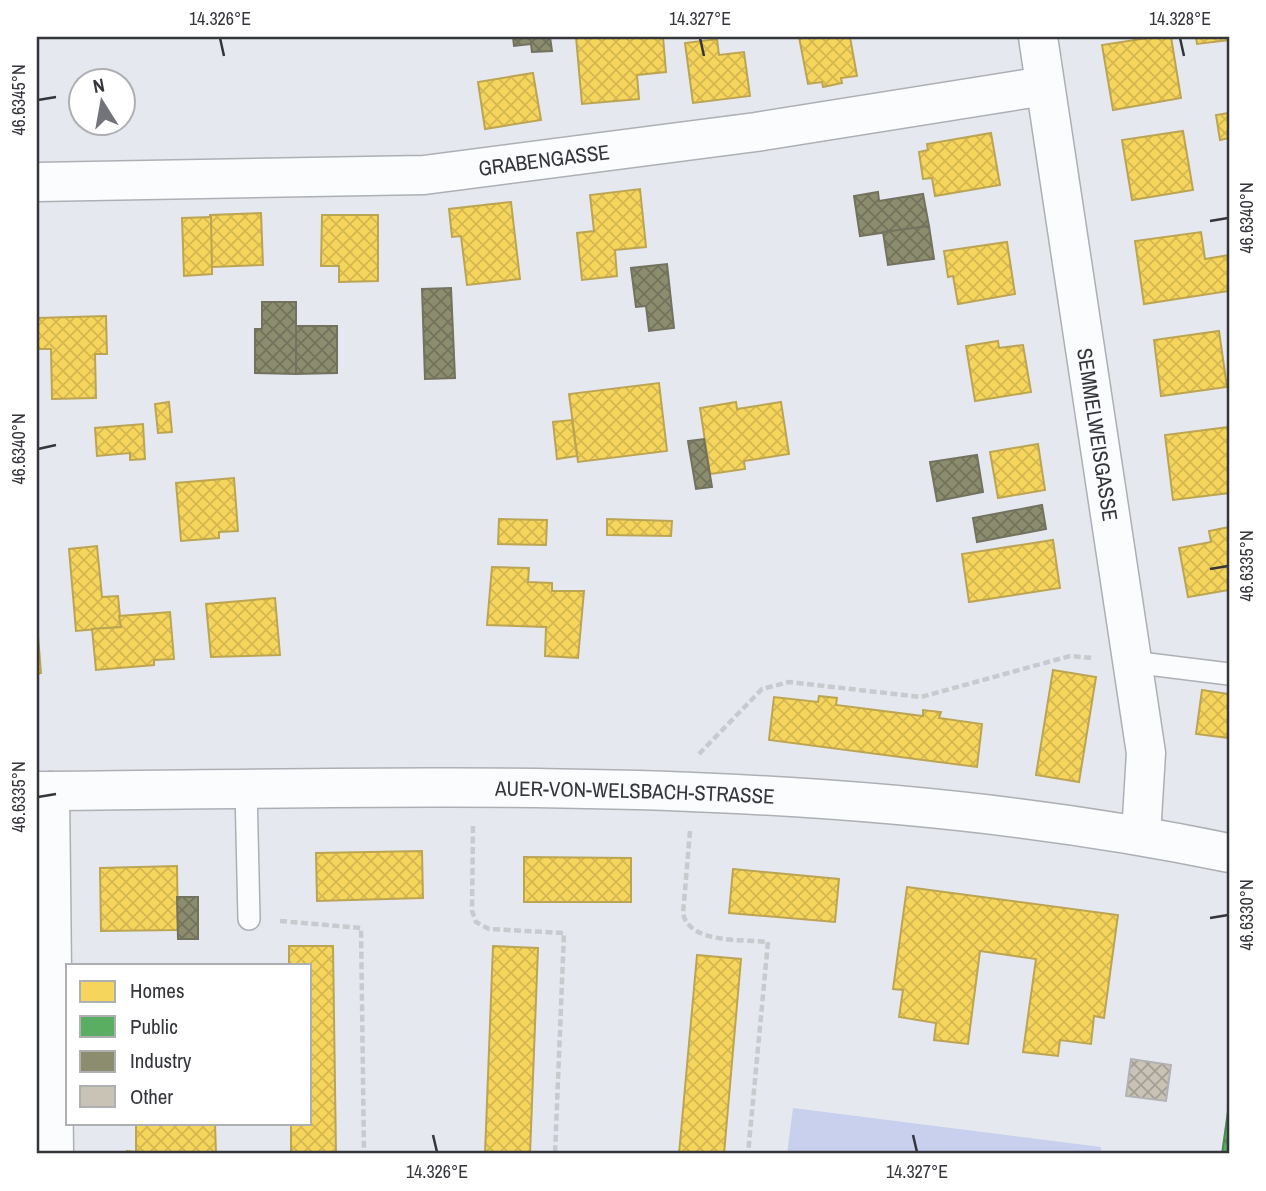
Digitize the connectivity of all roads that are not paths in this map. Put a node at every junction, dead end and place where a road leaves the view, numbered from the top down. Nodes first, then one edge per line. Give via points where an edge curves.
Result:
1 (1038, 37) edge
2 (1044, 86) junction
3 (37, 182) edge
4 (1132, 662) junction
5 (1229, 674) edge
6 (246, 789) junction
7 (43, 791) edge
8 (1141, 835) junction
9 (1229, 853) edge
10 (249, 919) road end
11 (54, 1154) edge

1 - 2 street, SEMMELWEISGASSE
2 - 3 street, GRABENGASSE via 755,132 424,175
2 - 4 street, SEMMELWEISGASSE
4 - 5 lane
4 - 8 street, SEMMELWEISGASSE via 1146,753
6 - 7 street, AUER-VON-WELSBACH-STRASSE
6 - 8 street, AUER-VON-WELSBACH-STRASSE via 474,786 694,790 864,801
6 - 10 lane
7 - 11 street
8 - 9 street, AUER-VON-WELSBACH-STRASSE

